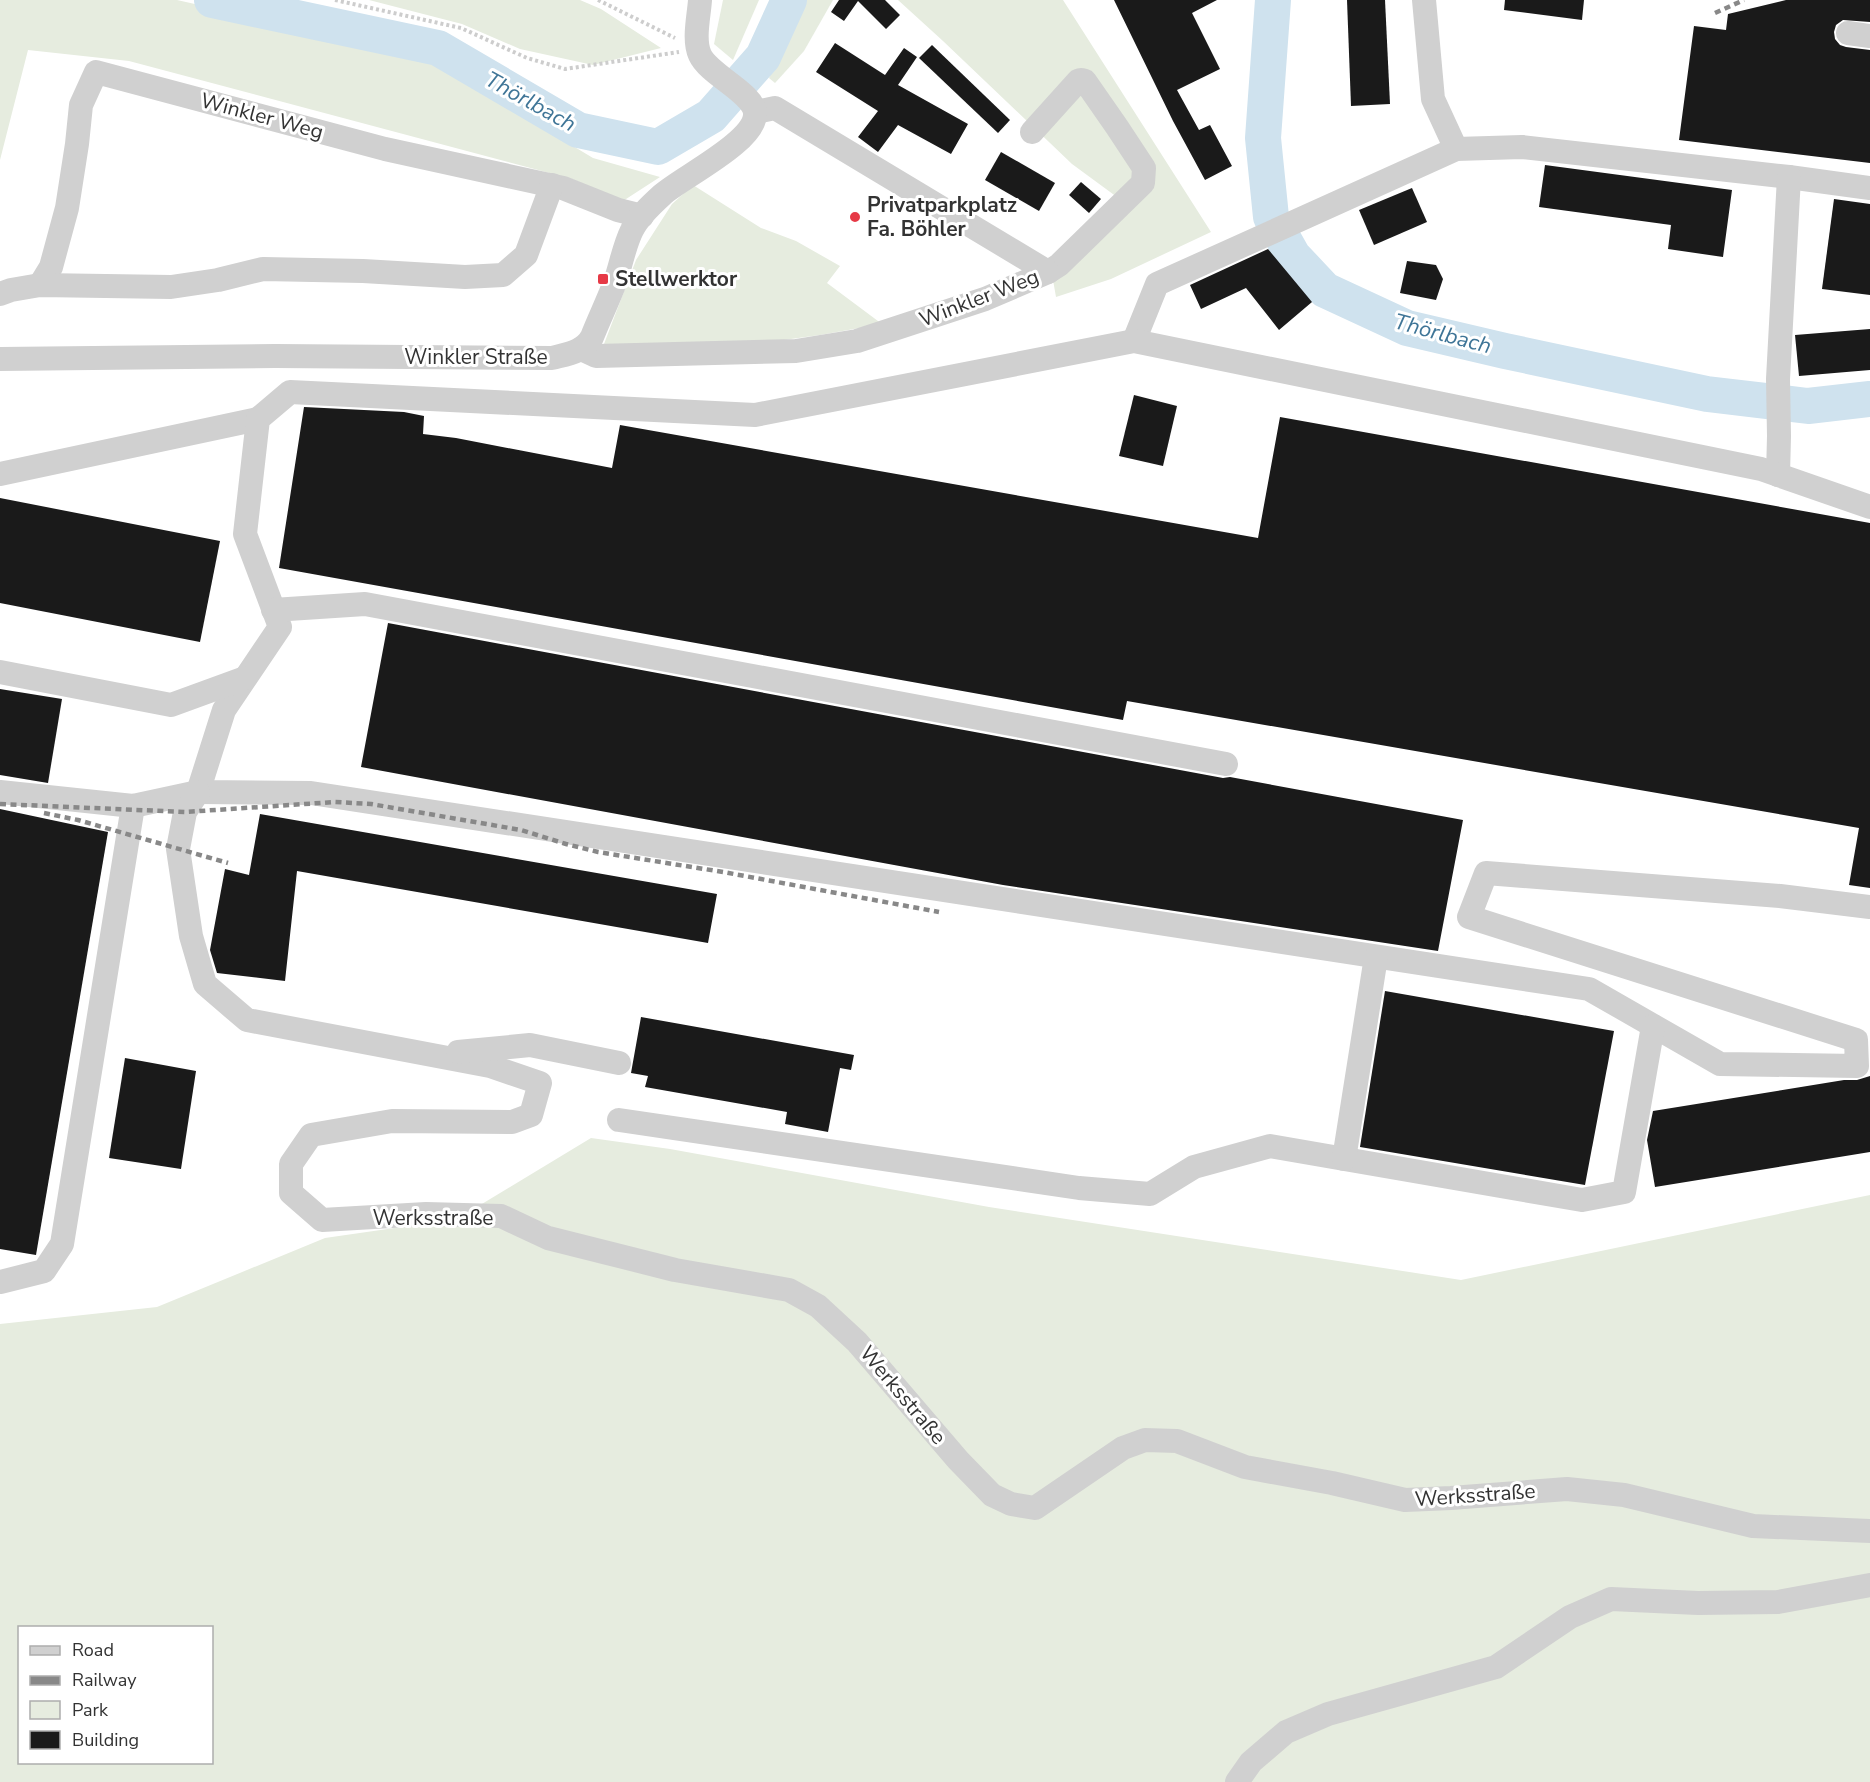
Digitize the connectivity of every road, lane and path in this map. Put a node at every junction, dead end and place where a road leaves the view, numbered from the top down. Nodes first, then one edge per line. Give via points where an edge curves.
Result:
1 (335, 0) edge
2 (598, 0) edge
3 (700, 0) edge
4 (1424, 0) edge
5 (691, 46) junction
6 (753, 106) junction
7 (1032, 132) dead end
8 (1456, 149) junction
9 (1789, 177) junction
10 (552, 185) junction
11 (1870, 188) edge
12 (642, 216) junction
13 (1048, 272) junction
14 (40, 285) junction
15 (0, 294) edge
16 (1134, 341) junction
17 (580, 350) junction
18 (0, 360) edge
19 (258, 419) junction
20 (0, 474) edge
21 (1778, 475) junction
22 (1870, 507) edge
23 (273, 610) junction
24 (0, 672) edge
25 (245, 678) junction
26 (1226, 764) dead end
27 (0, 792) edge
28 (198, 792) junction
29 (133, 806) junction
30 (1870, 907) edge
31 (1376, 957) junction
32 (1653, 1026) junction
33 (429, 1054) junction
34 (619, 1063) dead end
35 (619, 1120) dead end
36 (1344, 1159) junction
37 (0, 1282) edge
38 (1870, 1531) edge
39 (1870, 1585) edge
40 (1237, 1782) edge

1 - 5 path via 460,28 526,58 565,69
2 - 5 path
3 - 5 street
4 - 8 street via 1433,99
5 - 6 street
6 - 12 street via 755,121 735,145 663,194
6 - 13 street, Winkler Weg via 775,108
7 - 13 street via 1078,81 1085,81 1145,172 1143,183
8 - 9 street via 1522,147
8 - 16 street via 1156,284
9 - 11 street
9 - 21 street via 1778,379
10 - 12 street, Winkler Weg
10 - 14 street via 526,255 503,275 263,269 171,287
10 - 14 street, Winkler Weg via 385,149 96,72 81,105 67,208 51,267
12 - 17 street via 632,230 592,337
13 - 17 street, Winkler Weg via 985,299 910,324 857,341 806,350 596,356
14 - 15 street
16 - 19 street via 755,415 290,392
16 - 21 street
17 - 18 street, Winkler Straße via 552,358 275,356
19 - 20 street
19 - 23 street via 244,534
21 - 22 street
23 - 25 street via 280,627
23 - 26 street via 365,604
24 - 25 street via 171,705
25 - 28 street via 224,710
27 - 29 street
28 - 29 street
28 - 31 street via 311,794
28 - 33 street via 185,812 178,849 191,936 205,984 247,1020
29 - 37 street via 62,1244 44,1271
30 - 32 street via 1486,873 1469,917 1856,1040 1857,1066 1720,1064
31 - 32 street via 1589,989
31 - 36 street
32 - 36 street via 1624,1192 1582,1200
33 - 34 street via 530,1045
33 - 38 street, Werksstraße via 490,1066 540,1083 531,1115 512,1122 392,1121 311,1135 291,1164 291,1193 322,1220 426,1214 501,1216 549,1238 675,1270 789,1290 818,1306 857,1342 958,1460 992,1495 1011,1504 1035,1508 1101,1461 1145,1440 1177,1441 1245,1467 1405,1500 1567,1489 1624,1495 1753,1526
35 - 36 street via 1079,1188 1150,1194 1194,1167 1270,1146
39 - 40 street via 1778,1602 1611,1599 1570,1617 1496,1667 1328,1714 1286,1732 1251,1762

